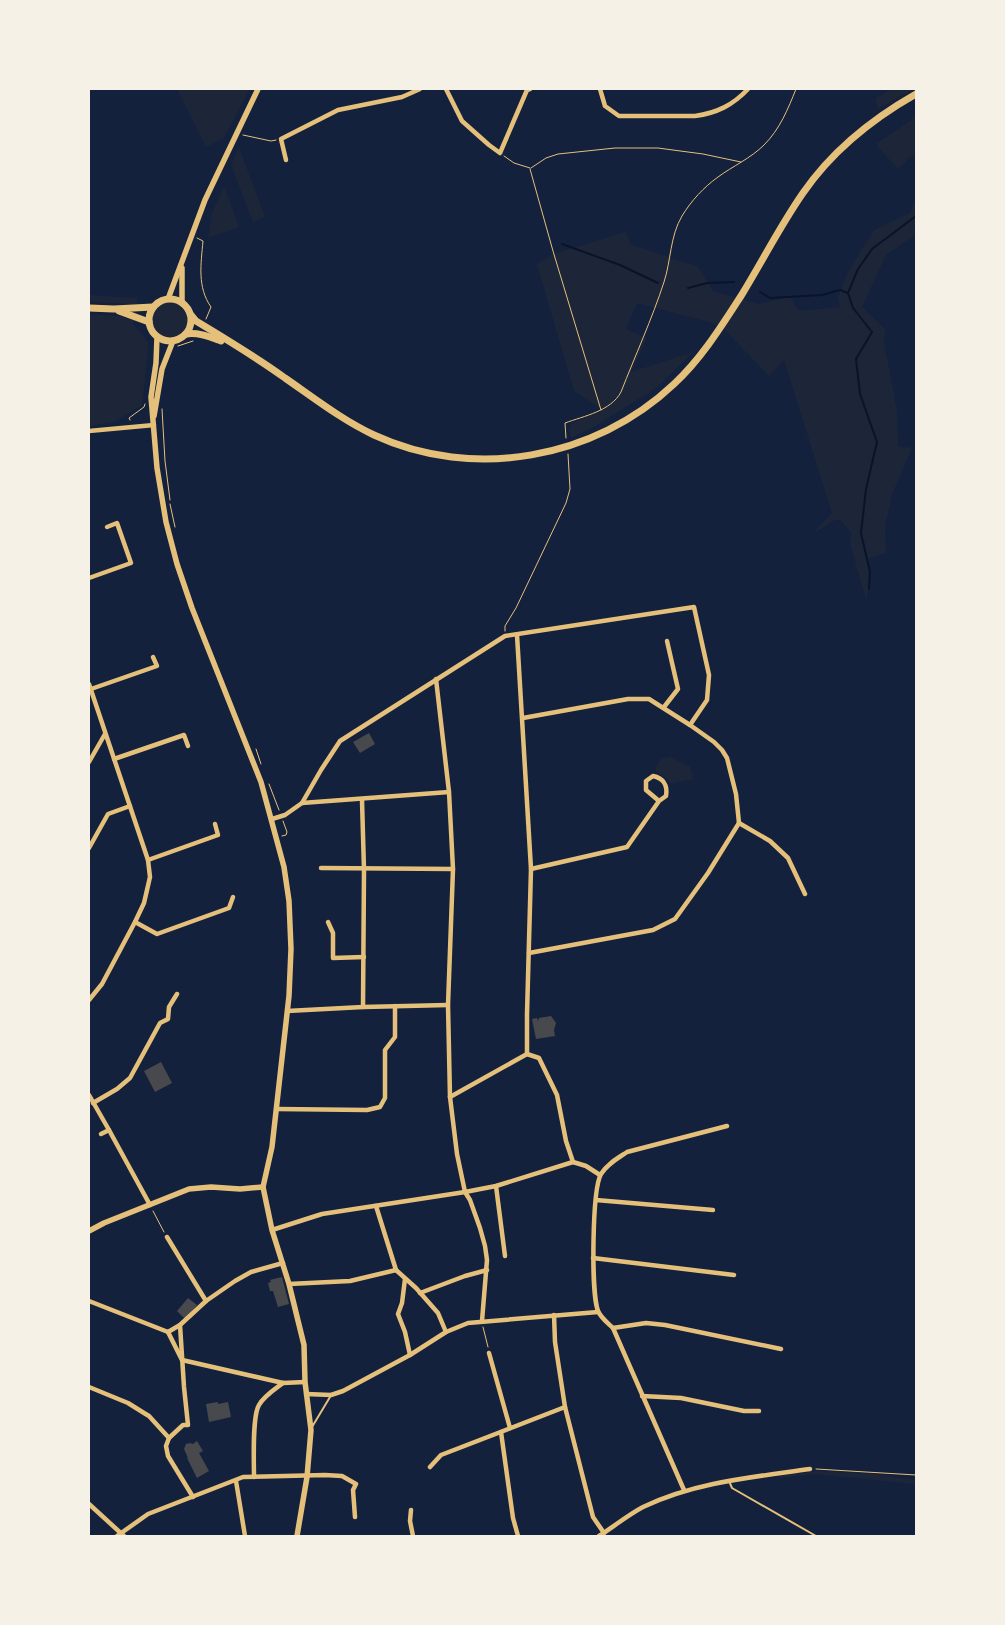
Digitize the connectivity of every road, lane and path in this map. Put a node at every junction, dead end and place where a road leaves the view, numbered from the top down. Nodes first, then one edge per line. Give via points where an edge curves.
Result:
1 (258, 89) edge
2 (420, 89) edge
3 (446, 89) edge
4 (528, 89) edge
5 (600, 89) edge
6 (748, 89) edge
7 (796, 89) edge
8 (916, 94) edge
9 (241, 135) dead end
10 (281, 138) junction
11 (500, 153) junction
12 (286, 160) dead end
13 (742, 162) junction
14 (530, 169) junction
15 (203, 241) dead end
16 (182, 264) junction
17 (168, 299) junction
18 (182, 303) junction
19 (153, 307) junction
20 (89, 308) edge
21 (114, 309) junction
22 (191, 315) junction
23 (149, 322) junction
24 (203, 325) junction
25 (186, 334) junction
26 (199, 334) junction
27 (157, 337) junction
28 (174, 345) junction
29 (234, 345) junction
30 (145, 402) dead end
31 (162, 404) dead end
32 (601, 410) junction
33 (154, 422) junction
34 (131, 427) junction
35 (89, 431) edge
36 (566, 431) dead end
37 (568, 468) dead end
38 (107, 527) dead end
39 (175, 529) dead end
40 (89, 578) edge
41 (517, 635) junction
42 (505, 636) junction
43 (667, 641) dead end
44 (153, 656) dead end
45 (436, 679) junction
46 (90, 686) edge
47 (664, 707) junction
48 (523, 718) junction
49 (690, 725) junction
50 (105, 734) junction
51 (188, 746) dead end
52 (256, 750) dead end
53 (114, 759) junction
54 (89, 762) edge
55 (263, 767) dead end
56 (268, 782) dead end
57 (449, 792) junction
58 (362, 800) junction
59 (659, 801) junction
60 (302, 803) junction
61 (130, 806) junction
62 (282, 816) junction
63 (272, 819) junction
64 (739, 823) junction
65 (215, 824) dead end
66 (277, 837) junction
67 (89, 848) edge
68 (148, 860) junction
69 (321, 868) dead end
70 (453, 869) junction
71 (531, 869) junction
72 (364, 870) junction
73 (805, 894) dead end
74 (233, 897) dead end
75 (135, 922) junction
76 (328, 922) dead end
77 (529, 953) junction
78 (364, 957) junction
79 (176, 994) dead end
80 (89, 1000) edge
81 (448, 1005) junction
82 (395, 1006) junction
83 (363, 1007) junction
84 (287, 1011) junction
85 (527, 1054) junction
86 (89, 1095) edge
87 (450, 1096) junction
88 (93, 1103) junction
89 (276, 1109) junction
90 (727, 1126) dead end
91 (109, 1130) junction
92 (101, 1134) dead end
93 (573, 1162) junction
94 (600, 1175) junction
95 (496, 1186) junction
96 (263, 1187) junction
97 (465, 1192) junction
98 (596, 1200) junction
99 (150, 1205) junction
100 (376, 1206) junction
101 (713, 1210) dead end
102 (89, 1230) edge
103 (272, 1230) junction
104 (167, 1237) joint
105 (505, 1256) dead end
106 (593, 1258) junction
107 (283, 1263) junction
108 (396, 1270) junction
109 (487, 1270) junction
110 (734, 1275) dead end
111 (405, 1279) junction
112 (289, 1284) junction
113 (420, 1293) junction
114 (89, 1301) edge
115 (206, 1301) junction
116 (598, 1312) junction
117 (554, 1315) junction
118 (482, 1321) junction
119 (180, 1325) junction
120 (613, 1328) junction
121 (168, 1332) junction
122 (446, 1332) junction
123 (781, 1349) dead end
124 (489, 1353) joint
125 (410, 1355) junction
126 (182, 1360) junction
127 (305, 1382) junction
128 (283, 1383) junction
129 (89, 1387) edge
130 (306, 1394) junction
131 (331, 1395) junction
132 (642, 1396) junction
133 (565, 1407) junction
134 (759, 1411) dead end
135 (510, 1428) junction
136 (311, 1430) junction
137 (501, 1432) junction
138 (169, 1438) junction
139 (430, 1467) dead end
140 (810, 1469) joint
141 (916, 1475) edge
142 (307, 1476) junction
143 (254, 1477) junction
144 (236, 1481) junction
145 (729, 1481) junction
146 (684, 1490) junction
147 (193, 1497) junction
148 (89, 1504) edge
149 (411, 1510) dead end
150 (355, 1517) dead end
151 (604, 1533) junction
152 (121, 1535) edge
153 (245, 1536) edge
154 (298, 1536) edge
155 (413, 1536) edge
156 (518, 1536) edge
157 (599, 1536) edge
158 (816, 1536) edge

1 - 16 main road via 205,200
2 - 10 street via 402,97 338,110
3 - 11 street via 462,121
4 - 11 street
5 - 6 street via 605,106 619,116 707,115 729,106
7 - 13 path via 776,130 765,144
8 - 29 main road via 871,123 836,154 803,193 718,331 674,384 619,424 584,441 520,457 493,459 424,452 387,441 343,419
9 - 10 path via 271,141
10 - 12 street
11 - 14 path
13 - 14 path via 658,148 615,148 558,154
13 - 32 path via 695,198 681,218 665,281 621,392 614,402
14 - 32 path
15 - 24 path via 201,282 212,307
16 - 17 main road
16 - 18 main road
17 - 18 main road
17 - 19 main road
18 - 22 main road
19 - 21 main road
19 - 23 main road
20 - 21 main road
21 - 23 main road
22 - 24 main road
22 - 25 main road
23 - 27 main road
24 - 29 main road
25 - 26 main road
25 - 28 main road
26 - 28 path via 196,340
26 - 29 main road
27 - 28 main road
27 - 33 main road via 151,397
28 - 33 main road via 162,369
30 - 34 path via 144,407 129,418
31 - 39 path via 165,461
32 - 36 path via 565,423
33 - 34 street
33 - 63 main road via 162,503 177,564 256,767
34 - 35 street
37 - 42 path via 570,489 566,503 505,626
38 - 40 street via 118,523 131,563
41 - 42 street
41 - 48 street
41 - 49 street via 694,607 708,675 707,700
42 - 45 street
43 - 47 street via 678,689
44 - 46 street via 157,666
45 - 57 street
45 - 60 street via 340,741
46 - 50 street
47 - 48 street via 650,699 628,699
47 - 49 street
48 - 71 street
49 - 64 street via 714,742 727,758
50 - 53 street
50 - 54 street
51 - 53 street via 184,735
52 - 55 path
53 - 61 street
56 - 62 path
57 - 58 street
57 - 70 street
58 - 60 street
58 - 72 street
59 - 59 street via 666,796 667,789 663,781 653,776 646,781 646,790
59 - 71 street via 626,847
60 - 62 street
61 - 67 street via 108,814
61 - 68 street
62 - 63 street
62 - 66 path via 287,832
63 - 66 main road
64 - 73 street via 770,841 788,858
64 - 77 street via 675,920 653,930
65 - 68 street via 218,835
66 - 84 main road via 289,901 291,949
68 - 75 street via 150,878
69 - 72 street
70 - 72 street
70 - 81 street
71 - 77 street
72 - 78 street
74 - 75 street via 229,908 157,934
75 - 80 street via 102,984
76 - 78 street via 333,933 333,958
77 - 85 street
78 - 83 street
79 - 88 street via 168,1019 160,1023 130,1078
81 - 82 street
81 - 87 street
82 - 83 street
82 - 89 street via 395,1037 385,1050 385,1098 380,1107 367,1110
83 - 84 street
84 - 89 main road
85 - 87 street
85 - 93 street via 539,1058 555,1090
86 - 88 street
87 - 97 street
88 - 91 street
89 - 96 main road
90 - 94 street via 627,1152 613,1160
91 - 92 street
91 - 99 street
93 - 94 street
93 - 95 street
94 - 98 street
95 - 97 street
95 - 105 street
96 - 99 main road via 189,1189
96 - 103 main road
97 - 100 street
97 - 109 street via 485,1246
98 - 101 street
98 - 106 street
99 - 102 main road
99 - 104 path
100 - 103 street via 322,1214
100 - 108 street
103 - 107 main road
104 - 115 street
106 - 110 street
106 - 116 street
107 - 112 main road
107 - 115 street via 251,1272
108 - 111 street
108 - 112 street via 350,1281
109 - 113 street
109 - 118 street
111 - 113 street
111 - 125 street via 398,1314
112 - 127 main road via 304,1344
113 - 122 street via 438,1313
114 - 121 street
115 - 119 street
116 - 117 street
116 - 120 street
117 - 118 street
117 - 133 street
118 - 122 street
118 - 124 path
119 - 121 street
119 - 126 street
120 - 123 street via 646,1323 665,1325
120 - 132 street
121 - 126 street
122 - 125 street
124 - 135 street
125 - 131 street
126 - 128 street
126 - 138 street via 188,1424
127 - 128 street
127 - 130 main road
128 - 143 street via 259,1405 255,1415
129 - 138 street via 128,1403 149,1416
130 - 131 street
130 - 136 main road
131 - 136 lane
132 - 134 street via 681,1398
132 - 146 street
133 - 135 street
133 - 151 street via 593,1517
135 - 137 street
136 - 142 main road
137 - 139 street via 441,1455
137 - 156 street
138 - 147 street via 166,1446 168,1456
140 - 141 path
140 - 145 street
142 - 143 street
142 - 150 street via 342,1476 356,1484
142 - 154 main road
143 - 144 street
144 - 147 street
144 - 153 street
145 - 146 street
145 - 158 lane via 732,1488
146 - 151 street via 642,1508
147 - 152 street via 148,1514
148 - 152 street
149 - 155 street
151 - 157 street

